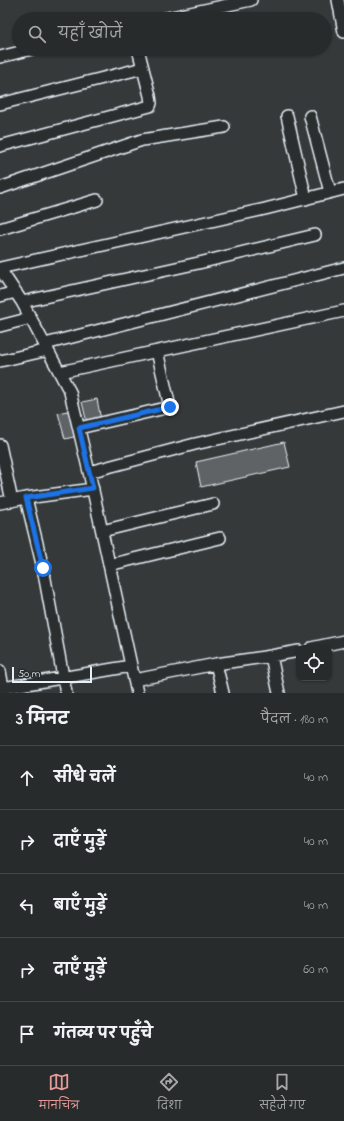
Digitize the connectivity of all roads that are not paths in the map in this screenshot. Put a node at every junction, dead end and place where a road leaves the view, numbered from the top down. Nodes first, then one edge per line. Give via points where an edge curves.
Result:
1 (251, 0) edge
2 (338, 0) edge
3 (195, 12) edge
4 (344, 32) edge
5 (12, 54) edge
6 (140, 56) edge
7 (0, 57) edge
8 (143, 68) junction
9 (0, 104) edge
10 (288, 116) dead end
11 (310, 116) dead end
12 (224, 127) dead end
13 (0, 146) edge
14 (0, 188) edge
15 (344, 188) edge
16 (330, 192) junction
17 (306, 199) junction
18 (98, 200) dead end
19 (0, 229) edge
20 (315, 235) dead end
21 (344, 268) edge
22 (0, 269) edge
23 (16, 292) junction
24 (0, 296) edge
25 (22, 302) junction
26 (344, 311) edge
27 (31, 318) junction
28 (0, 326) edge
29 (47, 347) junction
30 (157, 351) junction
31 (0, 361) edge
32 (60, 372) junction
33 (344, 411) edge
34 (79, 428) junction
35 (0, 445) edge
36 (89, 472) junction
37 (93, 488) junction
38 (26, 498) junction
39 (12, 501) junction
40 (0, 503) edge
41 (213, 504) dead end
42 (102, 531) junction
43 (220, 538) dead end
44 (109, 565) junction
45 (344, 641) edge
46 (325, 645) edge
47 (296, 652) edge
48 (272, 656) junction
49 (216, 664) junction
50 (131, 666) junction
51 (0, 671) edge
52 (64, 678) junction
53 (134, 680) junction
54 (3, 691) edge
55 (66, 693) edge
56 (137, 693) edge
57 (223, 693) edge
58 (279, 693) edge

1 - 3 street
2 - 4 street
5 - 7 street
6 - 8 street
8 - 9 street
8 - 13 street via 150,106
10 - 17 street
11 - 16 street
12 - 14 street via 142,140
15 - 16 street
16 - 17 street
17 - 22 street
18 - 19 street
20 - 25 street
21 - 29 street
22 - 23 street
23 - 24 street
23 - 25 street
25 - 27 street
26 - 30 street
27 - 28 street
27 - 29 street
29 - 31 street
29 - 32 street
30 - 32 street
30 - 34 street via 170,407
32 - 34 street via 70,392
33 - 36 street via 195,444
34 - 36 street
35 - 39 street
36 - 37 street
37 - 38 street
37 - 42 street
38 - 39 street
38 - 52 street via 43,568
39 - 40 street
41 - 42 street
42 - 44 street
43 - 44 street
44 - 50 street
45 - 46 street
47 - 48 street
48 - 49 street
48 - 58 street
49 - 53 street
49 - 57 street
50 - 52 street
50 - 53 street
51 - 54 street
52 - 54 street
52 - 55 street
53 - 56 street

